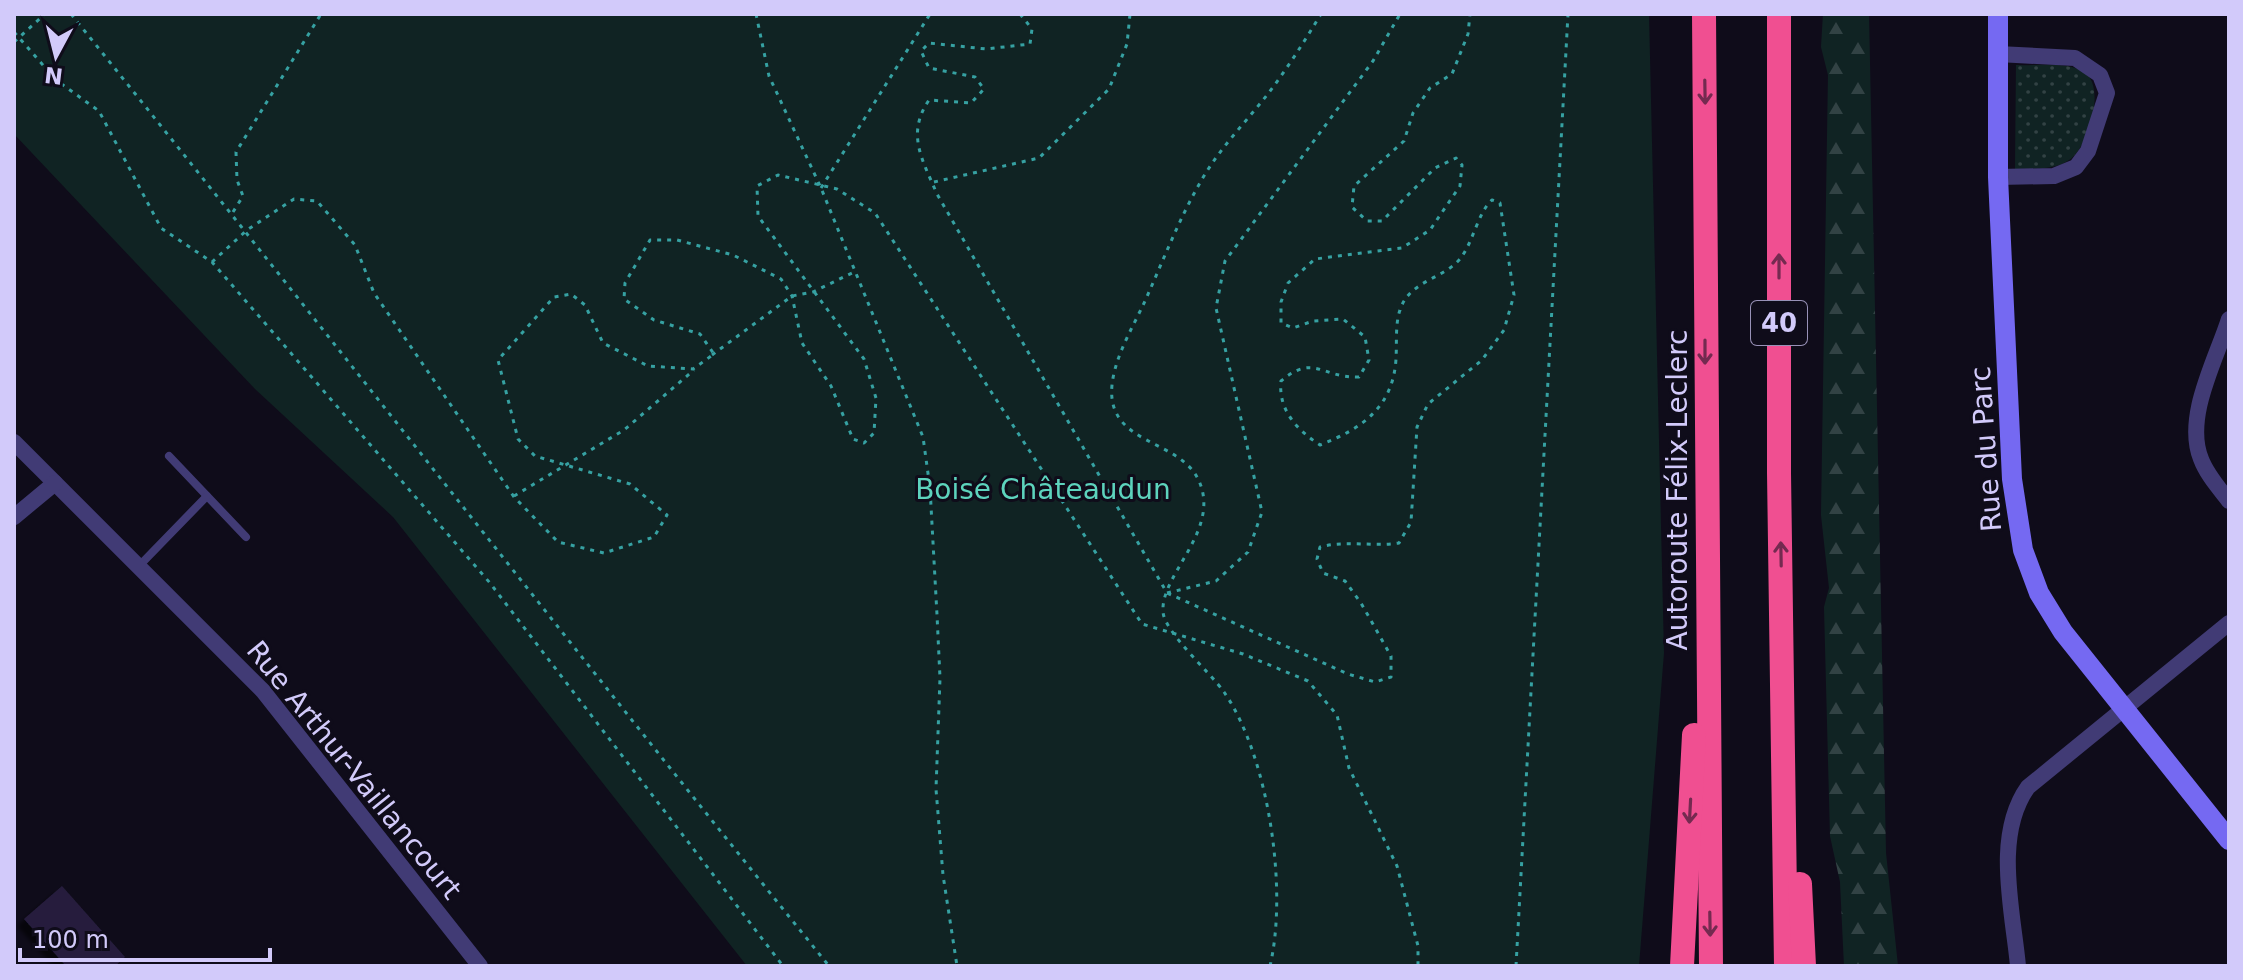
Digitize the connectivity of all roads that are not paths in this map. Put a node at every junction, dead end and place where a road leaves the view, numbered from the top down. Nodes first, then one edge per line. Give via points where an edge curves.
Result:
1 (1704, 14) edge
2 (1779, 14) edge
3 (1998, 14) edge
4 (1998, 54) junction
5 (1998, 177) junction
6 (2229, 319) edge
7 (14, 442) edge
8 (169, 456) dead end
9 (55, 483) junction
10 (207, 496) junction
11 (2229, 501) edge
12 (14, 517) edge
13 (246, 537) dead end
14 (138, 567) junction
15 (1709, 622) junction
16 (2229, 623) edge
17 (1782, 632) junction
18 (2123, 708) junction
19 (2229, 840) edge
20 (480, 966) edge
21 (1682, 966) edge
22 (1711, 966) edge
23 (1786, 966) edge
24 (1804, 966) edge
25 (2018, 966) edge

1 -> 15 highway, Autoroute Félix-Leclerc
17 -> 2 highway, 40
3 - 4 street, Rue du Parc
4 - 5 street, Rue du Parc
4 - 5 street via 2075,58 2100,75 2107,93 2088,151 2076,167 2054,176
5 - 18 street, Rue du Parc via 2012,479 2023,550 2051,614
6 - 11 street via 2196,434 2205,468
7 - 9 street, Rue Arthur-Vaillancourt
8 - 10 lane
9 - 12 street
9 - 14 street, Rue Arthur-Vaillancourt
10 - 13 lane
10 - 14 lane
14 - 20 street, Rue Arthur-Vaillancourt via 263,691
15 -> 21 highway via 1694,732
15 -> 22 highway, Autoroute Félix-Leclerc
16 - 18 street
17 - 23 highway, 40
17 - 24 highway
18 - 19 street, Rue du Parc
18 - 25 street via 2020,798 2009,865

